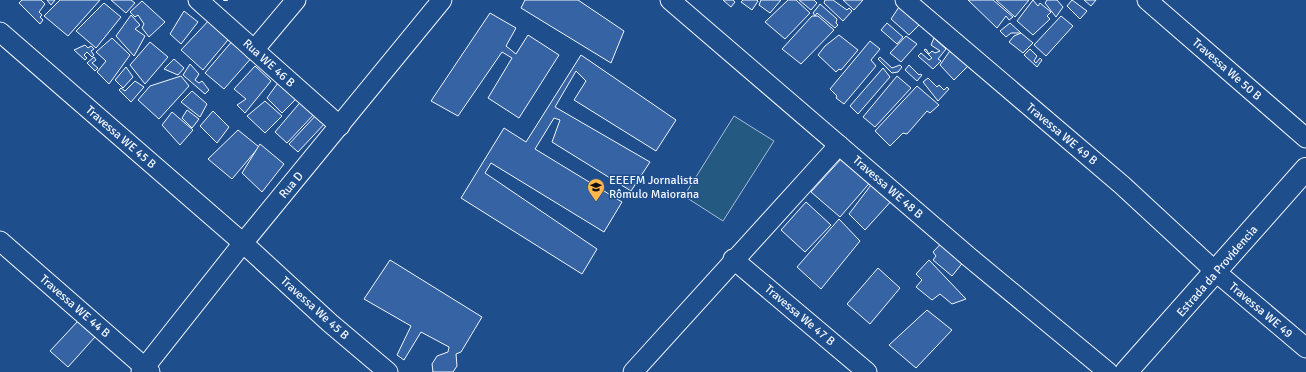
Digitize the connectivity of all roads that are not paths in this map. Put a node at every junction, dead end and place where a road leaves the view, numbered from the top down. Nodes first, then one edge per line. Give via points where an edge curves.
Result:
1 (198, 0) edge
2 (296, 0) edge
3 (442, 0) edge
4 (670, 0) edge
5 (905, 0) edge
6 (1147, 0) edge
7 (0, 32) edge
8 (254, 50) junction
9 (340, 126) junction
10 (1306, 138) edge
11 (839, 144) junction
12 (1306, 169) edge
13 (0, 240) edge
14 (243, 243) junction
15 (733, 259) junction
16 (1216, 272) junction
17 (1306, 348) edge
18 (145, 370) edge
19 (388, 372) edge
20 (633, 372) edge
21 (867, 372) edge
22 (1108, 372) edge
23 (1126, 372) edge

1 - 8 street, Rua WE 46 B
2 - 8 street
3 - 9 street, Rua D
4 - 11 street, Travessa WE 48 B
5 - 16 street, Travessa WE 49 B via 1122,185
6 - 10 street, Travessa We 50 B
7 - 14 street, Travessa WE 45 B
8 - 9 street, Rua WE 46 B
9 - 14 street, Rua D
11 - 15 street
11 - 22 street, Travessa WE 48 B
12 - 16 main road, Estrada da Providencia
13 - 18 street, Travessa WE 44 B
14 - 18 street, Rua D
14 - 19 street, Travessa We 45 B
15 - 20 street
15 - 21 street, Travessa We 47 B
16 - 17 street, Travessa WE 49
16 - 23 main road, Estrada da Providencia

